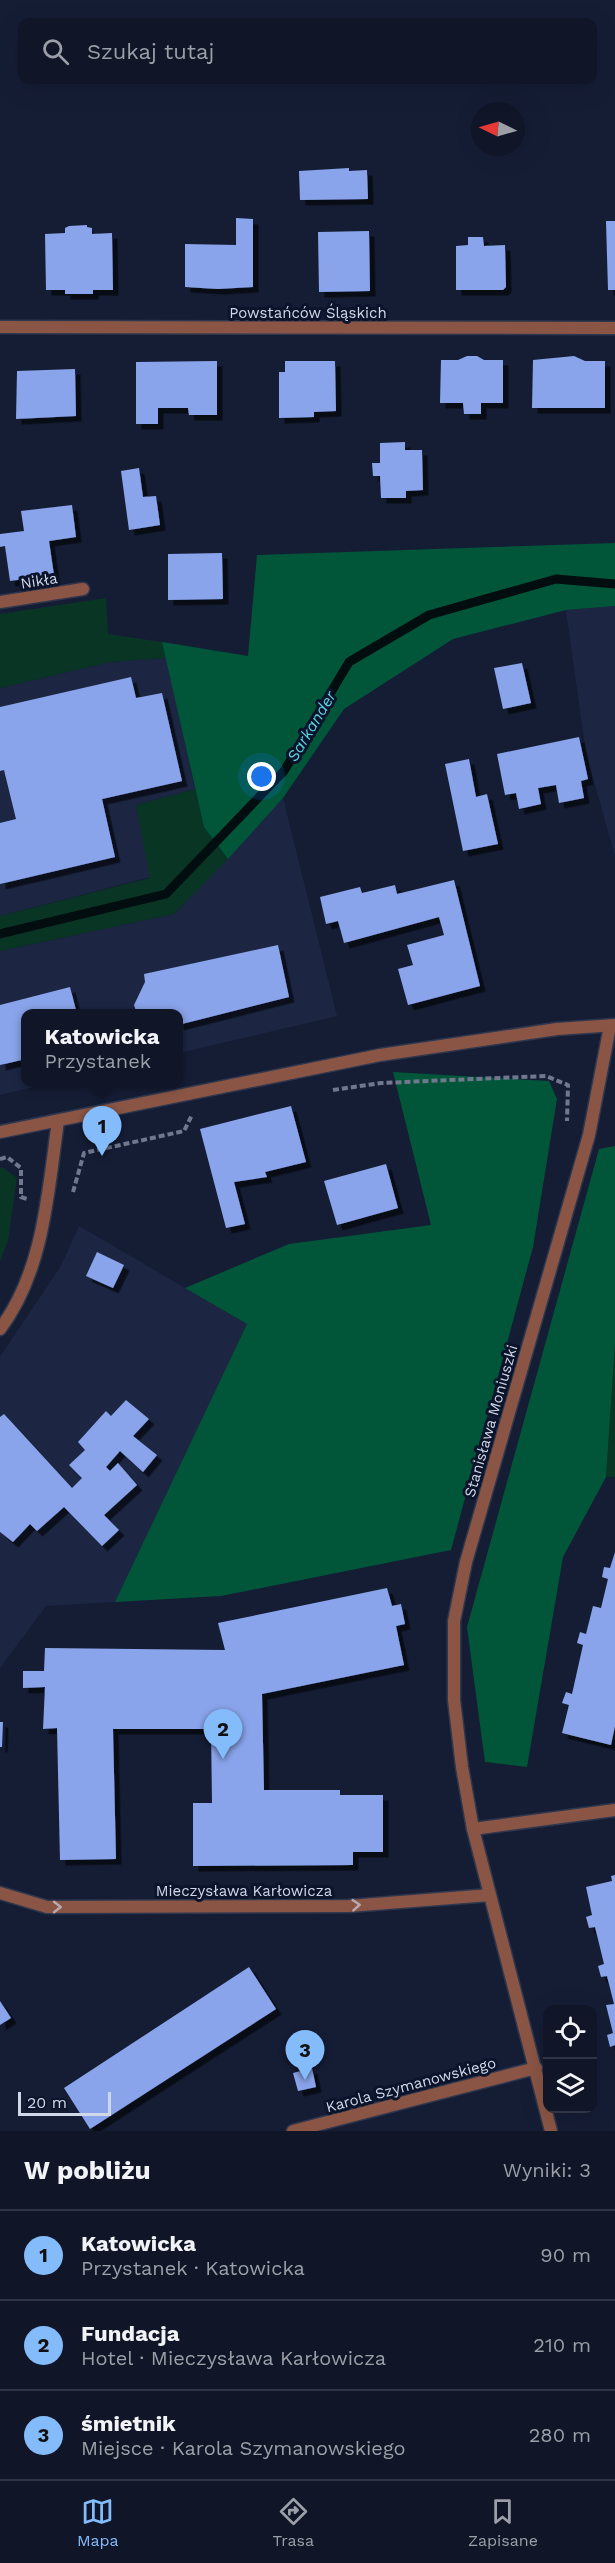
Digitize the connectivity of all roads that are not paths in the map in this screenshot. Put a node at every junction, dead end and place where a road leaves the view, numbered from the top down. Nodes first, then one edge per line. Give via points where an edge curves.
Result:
1 (0, 327) edge
2 (615, 328) edge
3 (83, 588) dead end
4 (0, 602) edge
5 (612, 1026) edge
6 (58, 1121) junction
7 (0, 1132) edge
8 (0, 1329) edge
9 (615, 1810) edge
10 (473, 1829) junction
11 (0, 1893) edge
12 (490, 1895) junction
13 (536, 2068) junction
14 (293, 2131) edge
15 (551, 2131) edge

1 - 2 street, Powstańców Śląskich
3 - 4 street, Nikła
5 - 6 street via 557,1029 380,1055
5 - 10 street, Stanisława Moniuszki via 589,1135 466,1562 454,1621 454,1700
6 - 7 street
6 - 8 street via 39,1244 25,1287
9 - 10 street
10 - 12 street, Stanisława Moniuszki
11 -> 12 street, Mieczysława Karłowicza via 46,1907 349,1906
12 - 13 street, Stanisława Moniuszki
13 - 14 street, Karola Szymanowskiego
13 - 15 street, Stanisława Moniuszki

